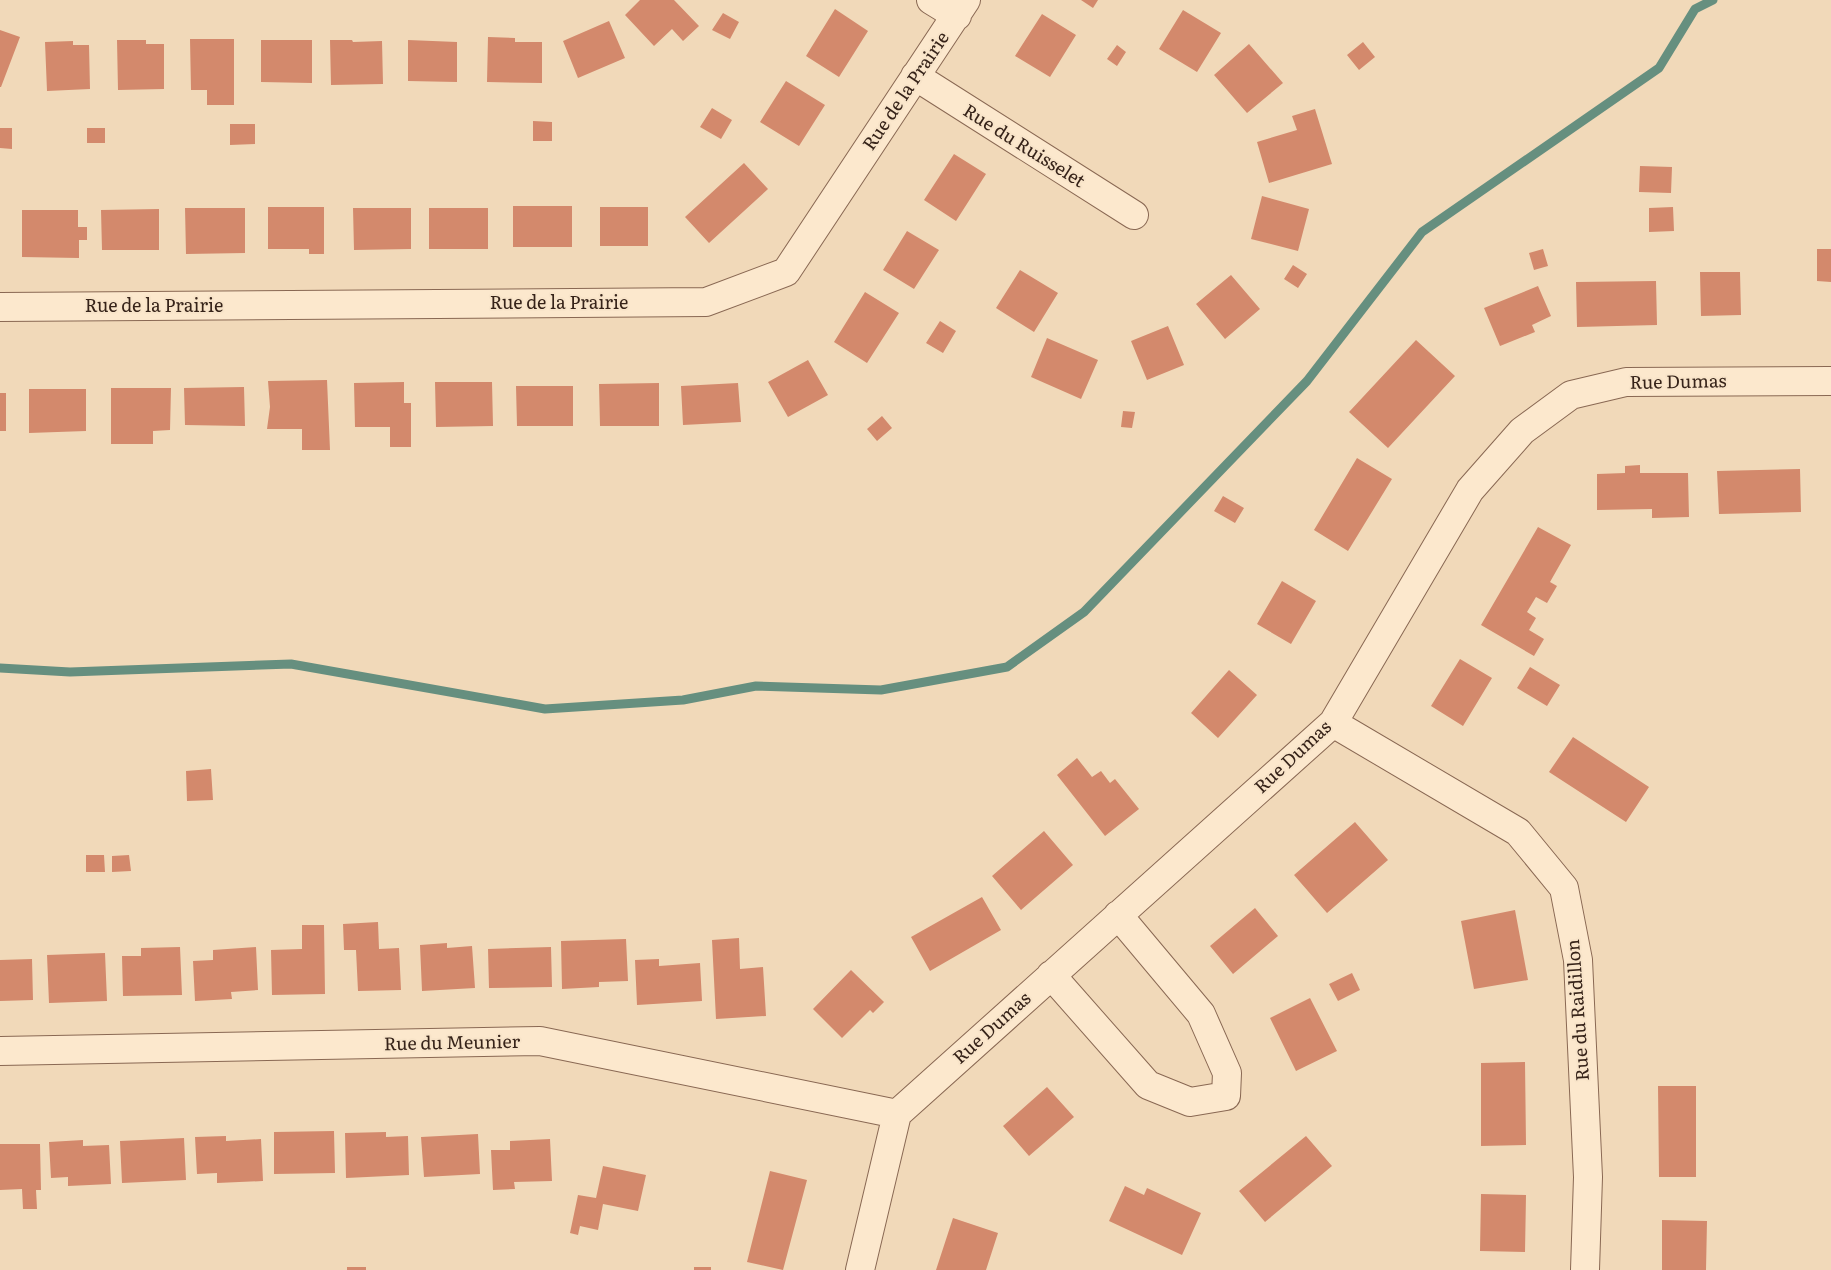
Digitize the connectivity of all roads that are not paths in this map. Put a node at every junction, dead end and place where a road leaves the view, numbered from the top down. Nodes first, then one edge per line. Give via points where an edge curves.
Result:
1 (931, 0) edge
2 (961, 8) edge
3 (915, 76) junction
4 (1134, 215) dead end
5 (0, 307) edge
6 (1831, 381) edge
7 (1333, 723) junction
8 (1118, 914) junction
9 (1051, 975) junction
10 (0, 1051) edge
11 (897, 1114) junction
12 (860, 1270) edge
13 (1585, 1270) edge

1 - 2 street
2 - 3 street, Rue de la Prairie
3 - 4 street, Rue du Ruisselet
3 - 5 street, Rue de la Prairie via 786,272 706,302
6 - 7 street, Rue Dumas via 1626,382 1571,395 1522,431 1470,490
7 - 8 street, Rue Dumas
7 - 13 street, Rue du Raidillon via 1518,832 1564,888 1578,960 1588,1177
8 - 9 street, Rue Dumas
8 - 9 street via 1201,1014 1227,1073 1226,1096 1190,1102 1148,1085
9 - 11 street, Rue Dumas
10 - 11 street, Rue du Meunier via 540,1041
11 - 12 street

